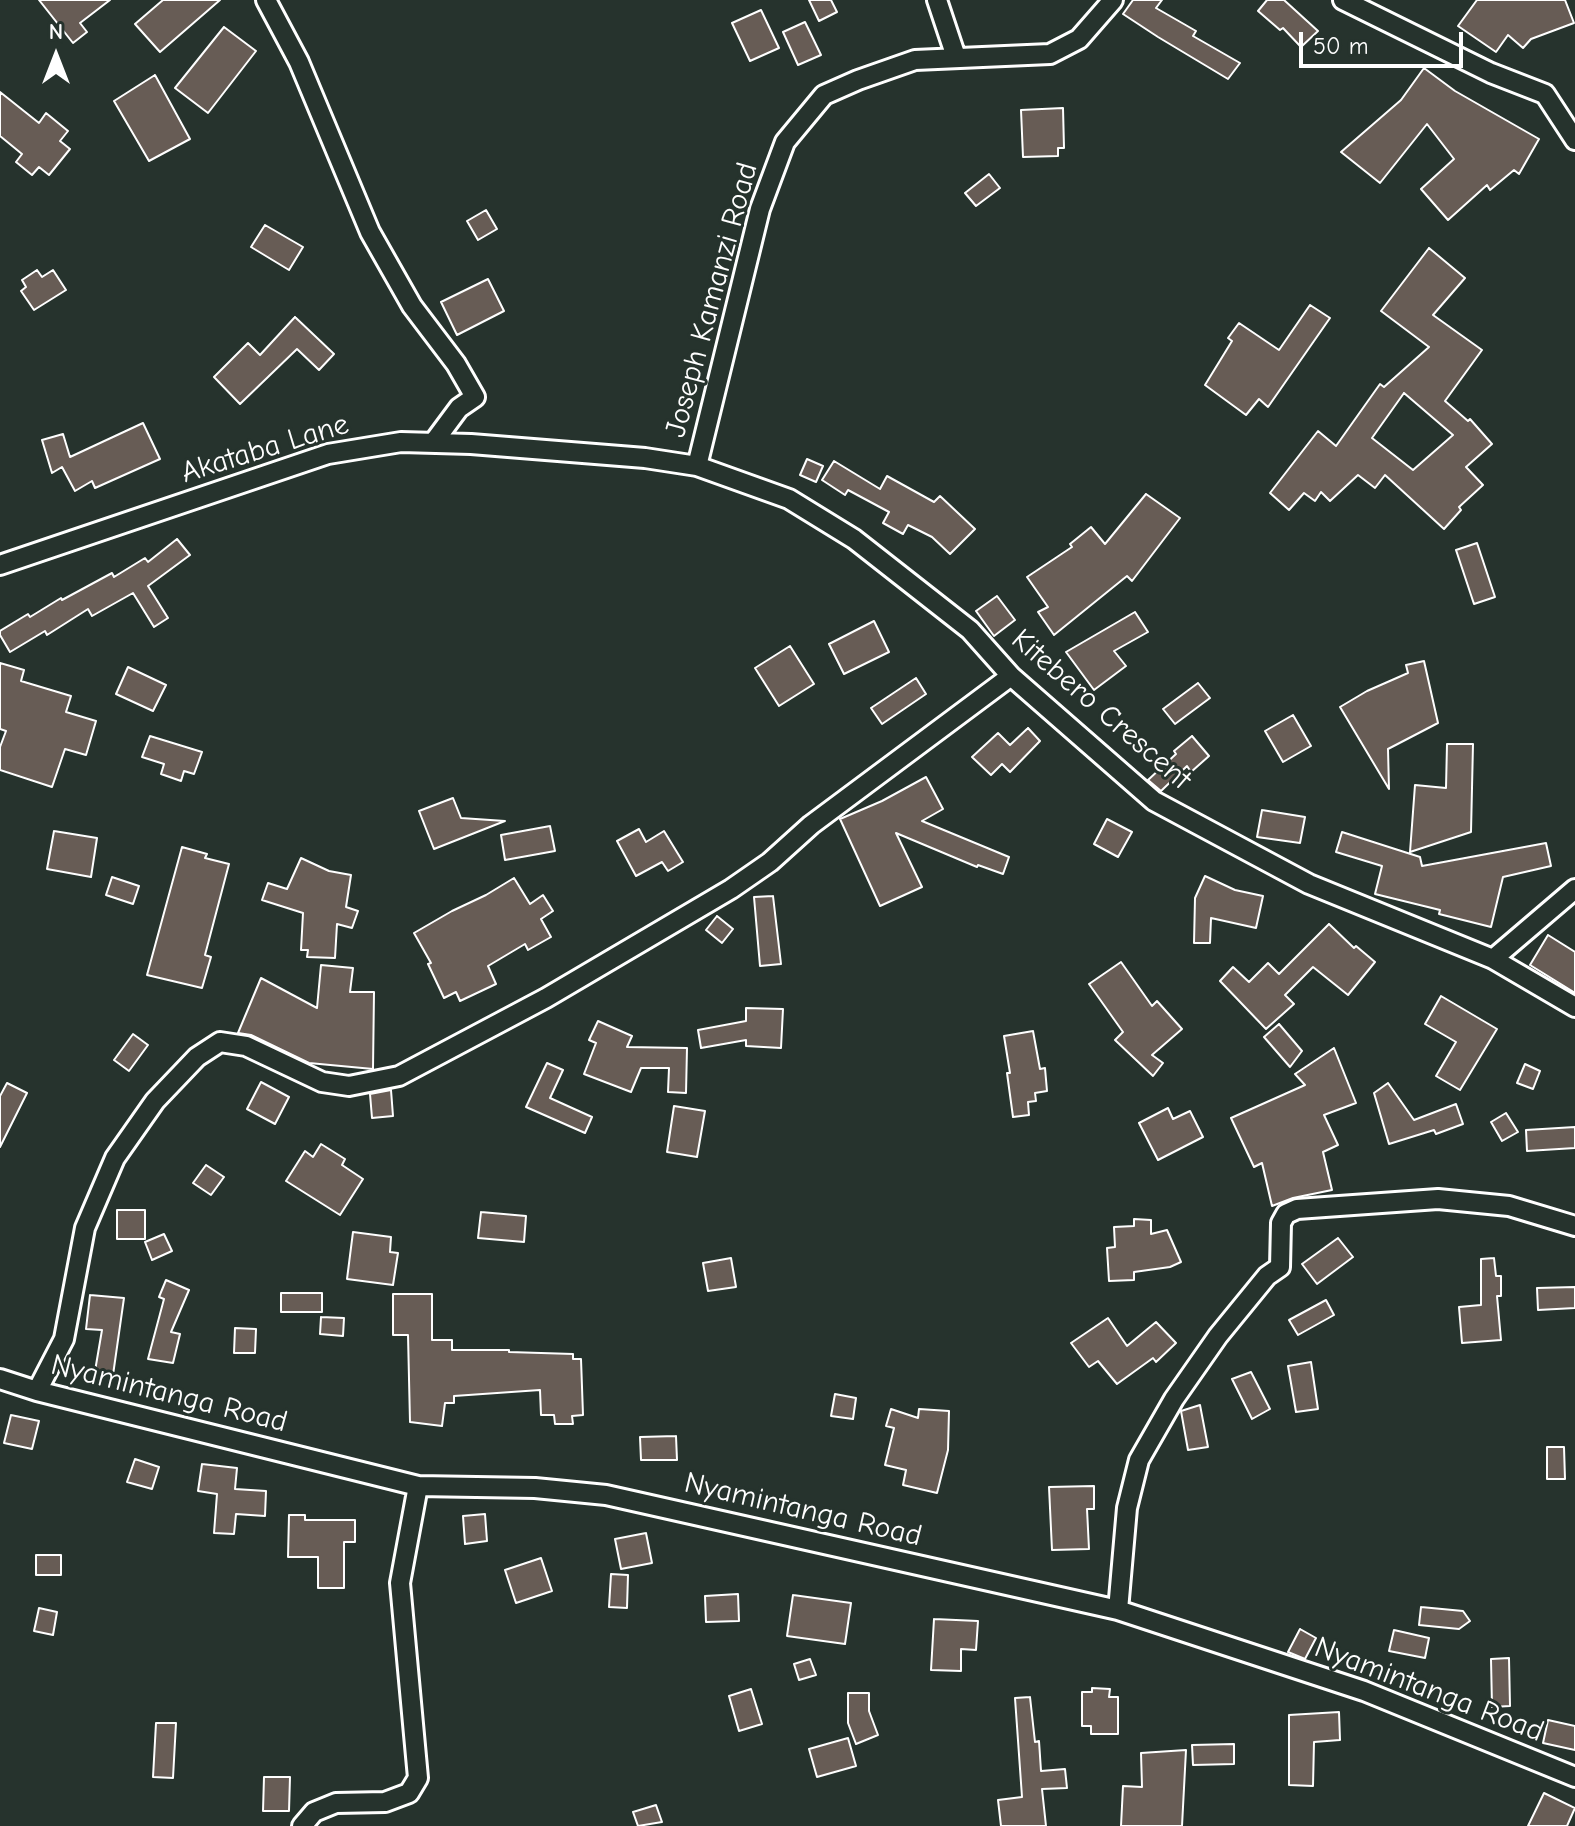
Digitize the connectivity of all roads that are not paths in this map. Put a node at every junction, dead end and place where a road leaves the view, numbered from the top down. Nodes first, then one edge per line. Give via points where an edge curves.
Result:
1 (266, 0) edge
2 (937, 0) edge
3 (1113, 0) edge
4 (1343, 0) edge
5 (956, 57) junction
6 (1575, 140) edge
7 (433, 443) junction
8 (697, 466) junction
9 (0, 565) edge
10 (1011, 676) junction
11 (1575, 889) edge
12 (1493, 959) junction
13 (1575, 1007) edge
14 (1575, 1226) edge
15 (0, 1379) edge
16 (37, 1391) junction
17 (418, 1486) junction
18 (1118, 1610) junction
19 (1575, 1777) edge
20 (302, 1826) edge

1 - 7 street via 305,75 370,232 412,306 475,397 459,408
2 - 5 street
3 - 5 street, Joseph Kamanzi Road via 1079,39 1050,54
4 - 6 street via 1545,94
5 - 8 street, Joseph Kamanzi Road via 915,60 824,95 785,142 760,209
7 - 8 street, Akataba Lane
7 - 9 street, Akataba Lane via 401,442 328,454
8 - 10 street, Kitebero Crescent via 789,499 854,539 970,630
10 - 12 street, Kitebero Crescent via 1154,801 1309,884
10 - 16 street via 731,889 546,998 399,1076 349,1086 322,1082 246,1046 220,1042 197,1057 155,1101 115,1158 85,1228 64,1339
11 - 12 street
12 - 13 street, Kitebero Crescent
14 - 18 street via 1509,1206 1438,1199 1286,1214 1280,1267 1218,1336 1139,1460 1127,1508
15 - 16 street, Nyamintanga Road
16 - 17 street, Nyamintanga Road
17 - 18 street, Nyamintanga Road via 606,1495
17 - 20 street via 400,1583 418,1778 409,1793 385,1802 336,1803 314,1812
18 - 19 street, Nyamintanga Road via 1364,1691

